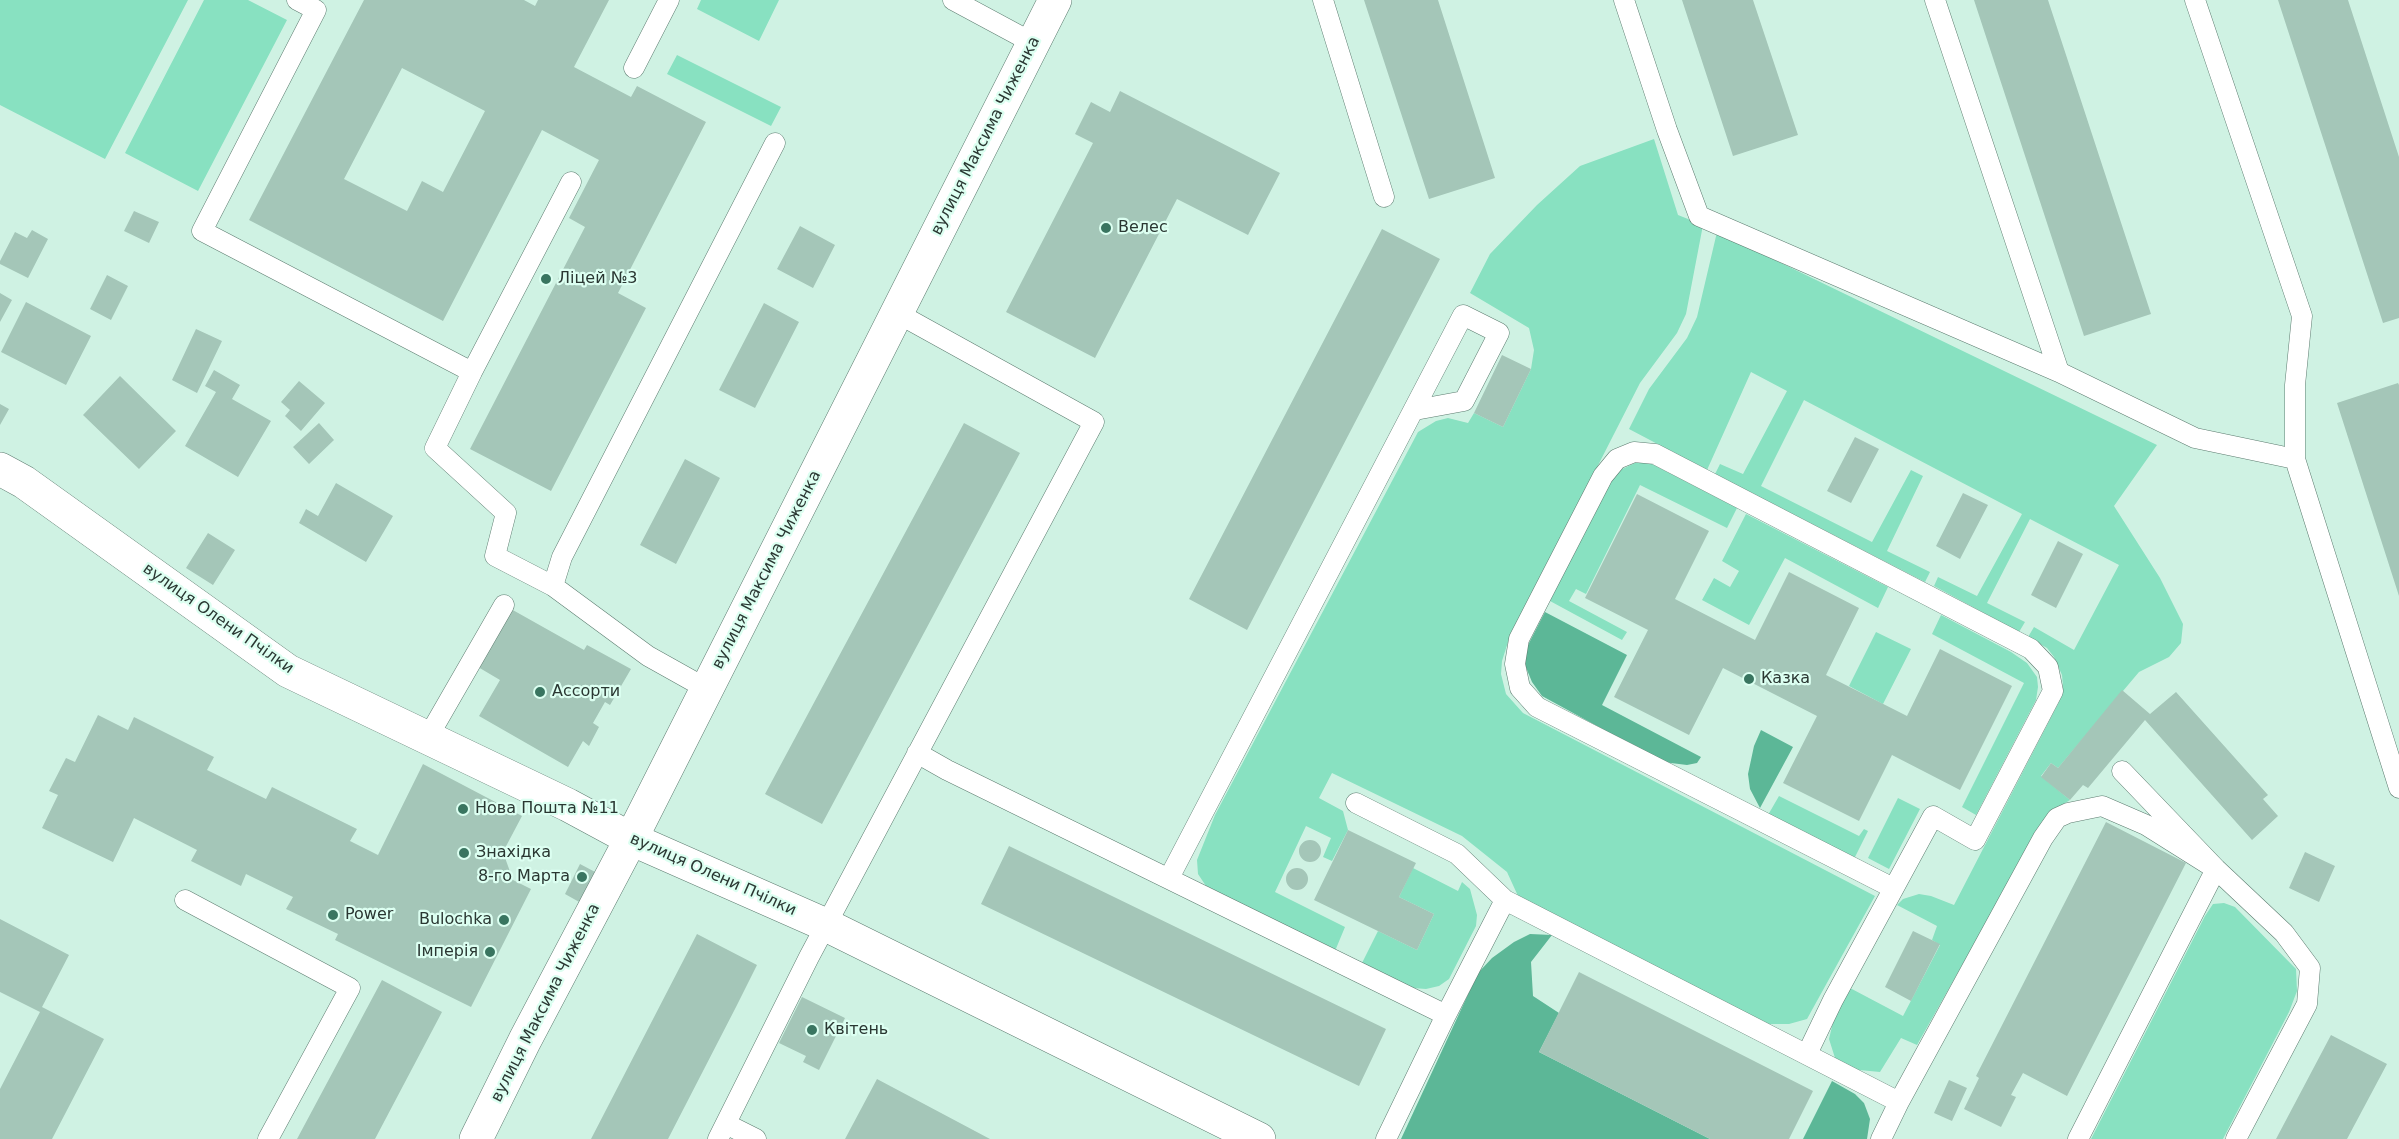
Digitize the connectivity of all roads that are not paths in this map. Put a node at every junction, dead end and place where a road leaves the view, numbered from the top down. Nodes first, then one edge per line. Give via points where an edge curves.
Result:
1 (297, 0) edge
2 (669, 0) edge
3 (953, 0) edge
4 (1055, 0) edge
5 (1323, 0) edge
6 (1624, 0) edge
7 (1935, 0) edge
8 (2195, 0) edge
9 (1033, 43) junction
10 (634, 68) dead end
11 (775, 143) dead end
12 (571, 182) dead end
13 (1384, 197) dead end
14 (897, 313) junction
15 (472, 372) junction
16 (2059, 372) junction
17 (1415, 410) junction
18 (2295, 459) junction
19 (0, 469) edge
20 (553, 586) junction
21 (504, 605) dead end
22 (707, 688) junction
23 (428, 736) junction
24 (917, 753) junction
25 (2122, 771) dead end
26 (2399, 788) edge
27 (1356, 803) dead end
28 (631, 839) junction
29 (2216, 868) junction
30 (1169, 878) junction
31 (1893, 888) junction
32 (185, 900) dead end
33 (1505, 900) junction
34 (826, 925) junction
35 (1446, 1015) junction
36 (1807, 1054) junction
37 (1899, 1102) junction
38 (722, 1131) edge
39 (268, 1139) edge
40 (476, 1139) edge
41 (756, 1139) edge
42 (1259, 1139) edge
43 (1386, 1139) edge
44 (1881, 1139) edge
45 (2078, 1139) edge
46 (2236, 1139) edge

1 - 15 lane via 316,10 202,231
2 - 10 lane
3 - 9 lane
4 - 9 street, вулиця Максима Чиженка
5 - 13 lane
6 - 16 lane via 1699,216
7 - 16 lane
8 - 18 lane via 2302,316 2295,385
9 - 14 street, вулиця Максима Чиженка
11 - 20 lane via 562,557
12 - 15 lane
14 - 22 street, вулиця Максима Чиженка
14 - 24 lane via 1094,422
15 - 20 lane via 435,447 506,513 495,556
16 - 18 lane via 2195,438
17 - 17 lane via 1463,315 1499,333 1464,401
17 - 30 lane
18 - 26 lane
19 - 23 street, вулиця Олени Пчілки via 24,482 288,671
20 - 22 lane via 648,656
21 - 23 lane
22 - 28 street, вулиця Максима Чиженка
23 - 28 street, вулиця Олени Пчілки
24 - 30 lane
24 - 34 lane
25 - 29 lane
27 - 33 lane via 1457,854
28 - 34 street, вулиця Олени Пчілки
28 - 40 street, вулиця Максима Чиженка
29 - 37 lane via 2146,825 2102,806 2057,818
29 - 45 lane
29 - 46 lane via 2284,933 2310,968 2307,1004
30 - 35 lane
31 - 31 lane via 1933,816 1975,840 2053,691 2048,667 2031,649 1655,454 1634,452 1617,459 1603,476 1519,639 1515,664 1520,688 1537,706
31 - 36 lane
32 - 39 lane via 350,988
33 - 35 lane
33 - 36 lane
34 - 38 lane
34 - 42 street, вулиця Олени Пчілки
35 - 43 lane
36 - 37 lane
37 - 44 lane
38 - 41 lane

